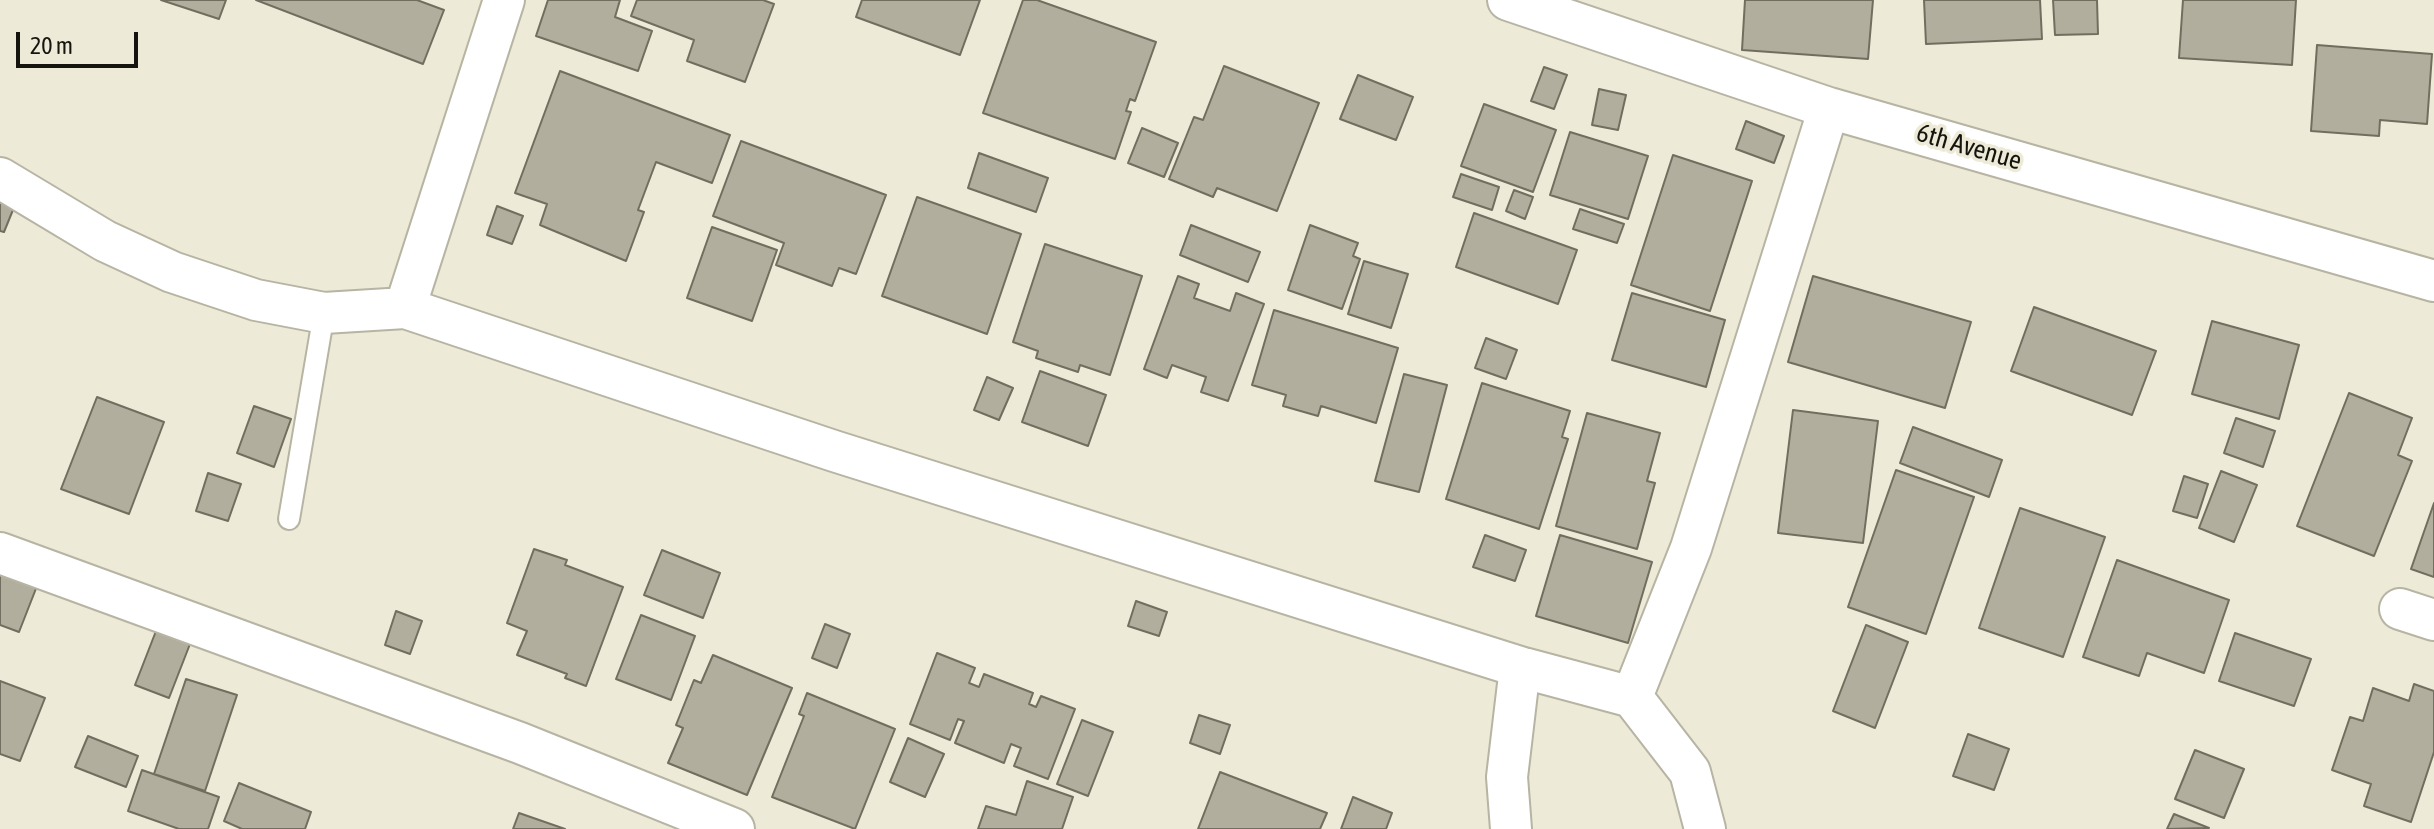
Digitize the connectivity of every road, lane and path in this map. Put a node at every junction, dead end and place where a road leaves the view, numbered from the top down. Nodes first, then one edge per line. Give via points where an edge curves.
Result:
1 (504, 0) edge
2 (1508, 0) edge
3 (1829, 108) junction
4 (0, 178) edge
5 (2434, 281) edge
6 (405, 308) junction
7 (324, 313) junction
8 (289, 519) dead end
9 (0, 553) edge
10 (1520, 667) junction
11 (1632, 697) junction
12 (734, 829) edge
13 (1511, 829) edge
14 (1705, 829) edge

1 - 6 street
2 - 3 street, 6th Avenue
3 - 5 street, 6th Avenue
3 - 11 street via 1691,548
4 - 7 street via 105,241 172,272 256,300
6 - 7 street
6 - 10 street via 834,451
7 - 8 lane
9 - 12 street via 520,743
10 - 11 street
10 - 13 street via 1507,777
11 - 14 street via 1690,772

